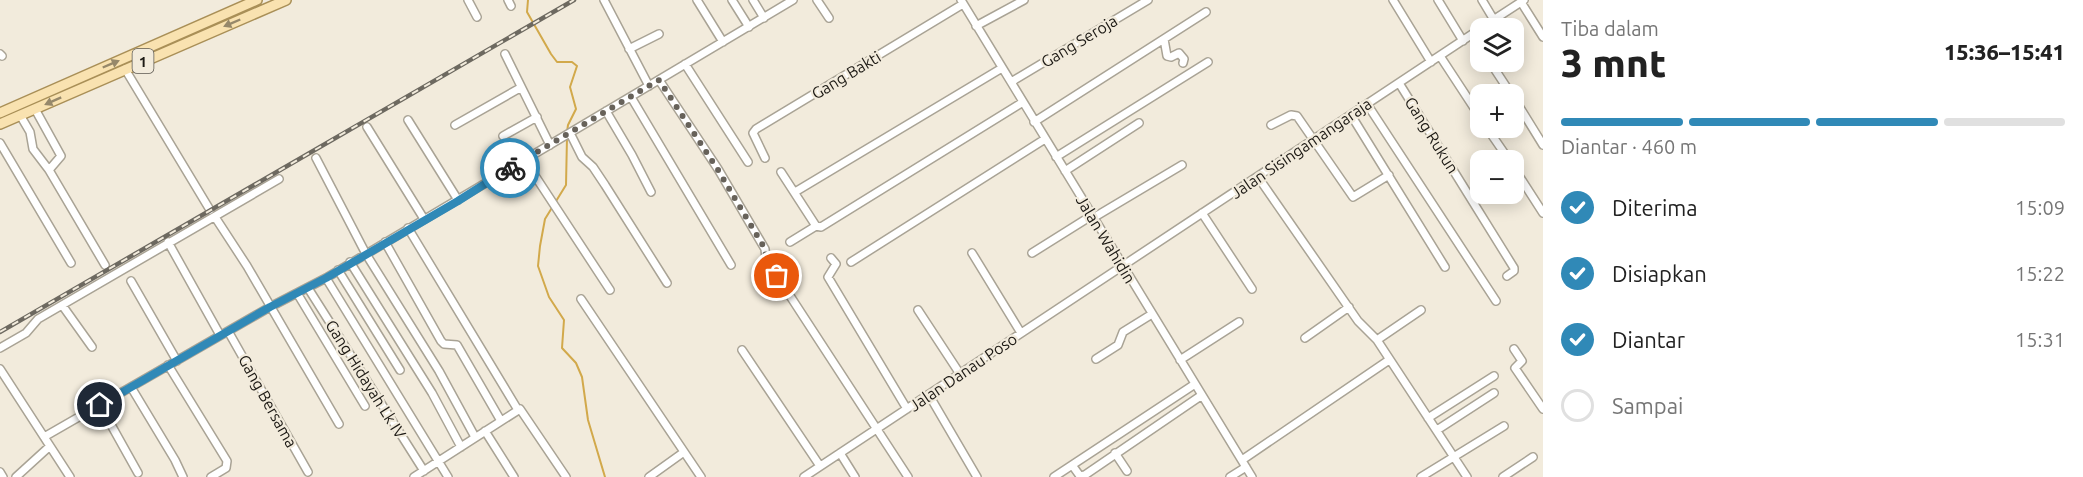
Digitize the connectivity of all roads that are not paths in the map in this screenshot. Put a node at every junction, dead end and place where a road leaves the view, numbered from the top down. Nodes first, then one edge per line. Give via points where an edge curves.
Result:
1 (257, 0) edge
2 (286, 0) edge
3 (468, 0) edge
4 (604, 0) edge
5 (697, 0) edge
6 (732, 0) edge
7 (753, 0) edge
8 (818, 0) edge
9 (1023, 0) edge
10 (1148, 0) edge
11 (1393, 0) edge
12 (1437, 0) edge
13 (1482, 0) edge
14 (790, 1) edge
15 (1523, 1) edge
16 (962, 2) edge
17 (1206, 12) dead end
18 (477, 17) dead end
19 (764, 18) junction
20 (828, 18) dead end
21 (1493, 18) edge
22 (1497, 18) edge
23 (976, 26) junction
24 (749, 27) junction
25 (659, 33) dead end
26 (1470, 36) edge
27 (1543, 37) edge
28 (1164, 39) junction
29 (1463, 41) junction
30 (723, 42) junction
31 (629, 49) junction
32 (505, 54) dead end
33 (1440, 56) junction
34 (1208, 62) dead end
35 (1431, 62) junction
36 (1183, 63) dead end
37 (685, 64) junction
38 (1002, 68) junction
39 (125, 69) junction
40 (659, 80) junction
41 (1011, 82) junction
42 (1400, 83) junction
43 (650, 86) junction
44 (520, 88) junction
45 (631, 97) junction
46 (1023, 102) junction
47 (1470, 102) edge
48 (1367, 104) junction
49 (35, 109) junction
50 (606, 111) junction
51 (0, 113) edge
52 (20, 115) junction
53 (1352, 115) junction
54 (1524, 115) edge
55 (537, 117) junction
56 (408, 120) dead end
57 (1034, 122) junction
58 (1139, 123) dead end
59 (0, 124) edge
60 (455, 125) dead end
61 (1271, 125) dead end
62 (367, 127) dead end
63 (569, 133) junction
64 (503, 136) dead end
65 (1045, 139) junction
66 (1312, 141) junction
67 (0, 144) edge
68 (550, 145) junction
69 (1543, 145) edge
70 (1056, 157) junction
71 (316, 158) dead end
72 (765, 158) dead end
73 (524, 159) junction
74 (748, 162) dead end
75 (1182, 165) dead end
76 (49, 170) junction
77 (1065, 171) junction
78 (781, 172) dead end
79 (1389, 175) junction
80 (1258, 177) junction
81 (279, 179) dead end
82 (1524, 184) edge
83 (651, 192) dead end
84 (795, 192) junction
85 (458, 201) junction
86 (212, 213) junction
87 (1203, 213) junction
88 (1543, 213) edge
89 (1092, 217) junction
90 (424, 219) junction
91 (816, 226) junction
92 (408, 228) junction
93 (168, 242) junction
94 (384, 242) junction
95 (790, 242) dead end
96 (972, 253) dead end
97 (366, 254) junction
98 (1032, 254) dead end
99 (831, 258) dead end
100 (350, 262) junction
101 (851, 262) dead end
102 (71, 263) dead end
103 (105, 265) dead end
104 (731, 265) dead end
105 (1122, 266) junction
106 (1445, 267) dead end
107 (338, 270) junction
108 (1507, 276) dead end
109 (326, 278) junction
110 (131, 281) dead end
111 (667, 283) dead end
112 (308, 288) junction
113 (1252, 289) dead end
114 (610, 290) dead end
115 (297, 293) junction
116 (581, 299) dead end
117 (1496, 301) dead end
118 (62, 305) junction
119 (270, 307) junction
120 (1349, 308) junction
121 (918, 310) dead end
122 (1421, 310) dead end
123 (1152, 314) junction
124 (1239, 322) dead end
125 (228, 331) junction
126 (1021, 333) junction
127 (220, 335) junction
128 (1305, 338) dead end
129 (1377, 340) junction
130 (92, 347) dead end
131 (0, 348) edge
132 (1514, 349) dead end
133 (742, 350) dead end
134 (1096, 359) dead end
135 (1180, 360) junction
136 (1389, 360) junction
137 (177, 361) junction
138 (168, 365) junction
139 (0, 369) edge
140 (400, 370) dead end
141 (960, 374) junction
142 (1494, 376) dead end
143 (1195, 384) junction
144 (132, 387) junction
145 (1494, 393) dead end
146 (928, 395) junction
147 (1202, 395) junction
148 (100, 405) junction
149 (365, 406) dead end
150 (907, 409) junction
151 (1543, 409) edge
152 (518, 410) junction
153 (1428, 418) junction
154 (501, 421) junction
155 (339, 424) dead end
156 (1504, 426) dead end
157 (878, 428) junction
158 (1122, 430) junction
159 (1437, 430) junction
160 (484, 431) junction
161 (44, 437) junction
162 (476, 437) junction
163 (1130, 442) junction
164 (50, 446) junction
165 (461, 447) junction
166 (684, 452) junction
167 (840, 453) junction
168 (1115, 453) junction
169 (1533, 457) dead end
170 (1454, 458) junction
171 (1242, 460) junction
172 (437, 462) junction
173 (1072, 465) junction
174 (820, 466) junction
175 (1246, 467) junction
176 (424, 471) junction
177 (1127, 471) dead end
178 (0, 472) edge
179 (308, 472) dead end
180 (138, 473) dead end
181 (3, 477) edge
182 (16, 477) edge
183 (70, 477) edge
184 (183, 477) edge
185 (211, 477) edge
186 (414, 477) edge
187 (448, 477) edge
188 (514, 477) edge
189 (566, 477) edge
190 (649, 477) edge
191 (701, 477) edge
192 (804, 477) edge
193 (855, 477) edge
194 (908, 477) edge
195 (977, 477) edge
196 (1054, 477) edge
197 (1230, 477) edge
198 (1252, 477) edge
199 (1421, 477) edge
200 (1467, 477) edge
201 (1503, 477) edge

51 -> 1 main road, 1
2 -> 39 main road, 1
3 - 18 street
4 - 31 street
5 - 30 street
6 - 24 street
7 - 19 street
8 - 20 street
9 - 23 street
10 - 41 street, Gang Seroja
11 - 35 street
12 - 29 street
13 - 21 street
14 - 19 street
15 - 22 street, Jalan Sisingamangaraja
15 - 27 street
16 - 23 street, Jalan Wahidin
16 - 72 street, Gang Bakti via 756,129 754,138
17 - 28 street
19 - 24 street
23 - 38 street, Jalan Wahidin
24 - 30 street
25 - 31 street
26 - 29 street, Jalan Sisingamangaraja
28 - 36 street via 1167,56 1179,53
28 - 57 street
29 - 33 street, Jalan Sisingamangaraja
30 - 37 street
31 - 43 street
32 - 44 street
33 - 35 street, Jalan Sisingamangaraja
33 - 47 street
34 - 70 street
35 - 42 street, Jalan Sisingamangaraja
37 - 40 street
37 - 74 street
38 - 41 street, Jalan Wahidin
38 - 84 street
39 -> 49 main road, 1
39 - 86 street
40 - 43 street
40 - 157 street via 718,170 765,249 766,259
41 - 46 street, Jalan Wahidin
42 - 48 street, Jalan Sisingamangaraja
42 - 108 street, Gang Rukun via 1514,268
43 - 45 street
44 - 55 street
44 - 60 street
45 - 50 street
45 - 104 street
46 - 57 street, Jalan Wahidin
46 - 91 street via 821,227
48 - 53 street, Jalan Sisingamangaraja
48 - 117 street
49 - 52 main road, 1
49 - 76 street via 61,156
50 - 63 street
50 - 83 street
52 - 59 main road, 1
52 - 76 street via 30,132 33,149
53 - 66 street, Jalan Sisingamangaraja
53 - 79 street
54 - 69 street
55 - 64 street
55 - 68 street
56 - 85 street
57 - 65 street, Jalan Wahidin
58 - 77 street
61 - 66 street via 1294,115
62 - 90 street
63 - 68 street
63 - 111 street
65 - 70 street, Jalan Wahidin
65 - 101 street
66 - 79 street via 1353,197
66 - 80 street, Jalan Sisingamangaraja
67 - 102 street
68 - 73 street
70 - 77 street, Jalan Wahidin
71 - 97 street
73 - 85 street
73 - 114 street
75 - 89 street
76 - 103 street
77 - 89 street, Jalan Wahidin
78 - 84 street
79 - 106 street
80 - 87 street, Jalan Sisingamangaraja
80 - 120 street
81 - 86 street
82 - 88 street
84 - 91 street
85 - 90 street
86 - 93 street
86 - 119 street
87 - 105 street, Jalan Sisingamangaraja
87 - 113 street
89 - 98 street
89 - 105 street, Jalan Wahidin
90 - 92 street
91 - 95 street
92 - 94 street
92 - 152 street
93 - 118 street
93 - 127 street
94 - 97 street
94 - 154 street via 441,341 457,345
96 - 126 street
97 - 100 street
97 - 162 street
99 - 150 street via 836,264 828,276
100 - 107 street
100 - 165 street
105 - 123 street, Jalan Wahidin
105 - 126 street, Jalan Danau Poso
107 - 109 street
107 - 140 street
109 - 112 street
109 - 172 street
110 - 137 street
112 - 115 street
112 - 176 street, Gang Hidayah Lk IV
115 - 119 street
115 - 149 street
116 - 166 street
118 - 130 street
118 - 131 street
119 - 125 street
119 - 155 street
120 - 128 street
120 - 129 street
121 - 141 street
122 - 129 street
123 - 134 street via 1123,332 1118,345
123 - 135 street, Jalan Wahidin
124 - 135 street
125 - 127 street
125 - 179 street, Gang Bersama
126 - 141 street, Jalan Danau Poso
127 - 137 street
129 - 136 street
132 - 151 street via 1522,361 1515,368
133 - 174 street
135 - 143 street, Jalan Wahidin
136 - 153 street
136 - 171 street
137 - 138 street
138 - 144 street
138 - 185 street via 227,461 226,468
139 - 161 street
141 - 146 street, Jalan Danau Poso
142 - 153 street
143 - 147 street, Jalan Wahidin
143 - 158 street
144 - 148 street
144 - 184 street
145 - 159 street
146 - 150 street, Jalan Danau Poso
146 - 195 street
147 - 163 street
147 - 171 street, Jalan Wahidin
148 - 161 street
148 - 180 street
150 - 157 street, Jalan Danau Poso
152 - 154 street
152 - 189 street
153 - 159 street
154 - 160 street
156 - 170 street
157 - 167 street, Jalan Danau Poso
157 - 194 street
158 - 163 street
158 - 173 street
159 - 170 street
160 - 162 street
160 - 188 street
161 - 164 street
162 - 165 street
163 - 168 street
164 - 182 street
164 - 183 street
165 - 172 street
166 - 190 street
166 - 191 street
167 - 174 street, Jalan Danau Poso
167 - 193 street
168 - 173 street via 1081,476
168 - 177 street
169 - 201 street
170 - 199 street
170 - 200 street
171 - 175 street, Jalan Wahidin
172 - 176 street
172 - 187 street
173 - 196 street
174 - 192 street, Jalan Danau Poso
175 - 197 street
175 - 198 street, Jalan Wahidin
176 - 186 street
178 - 181 street

